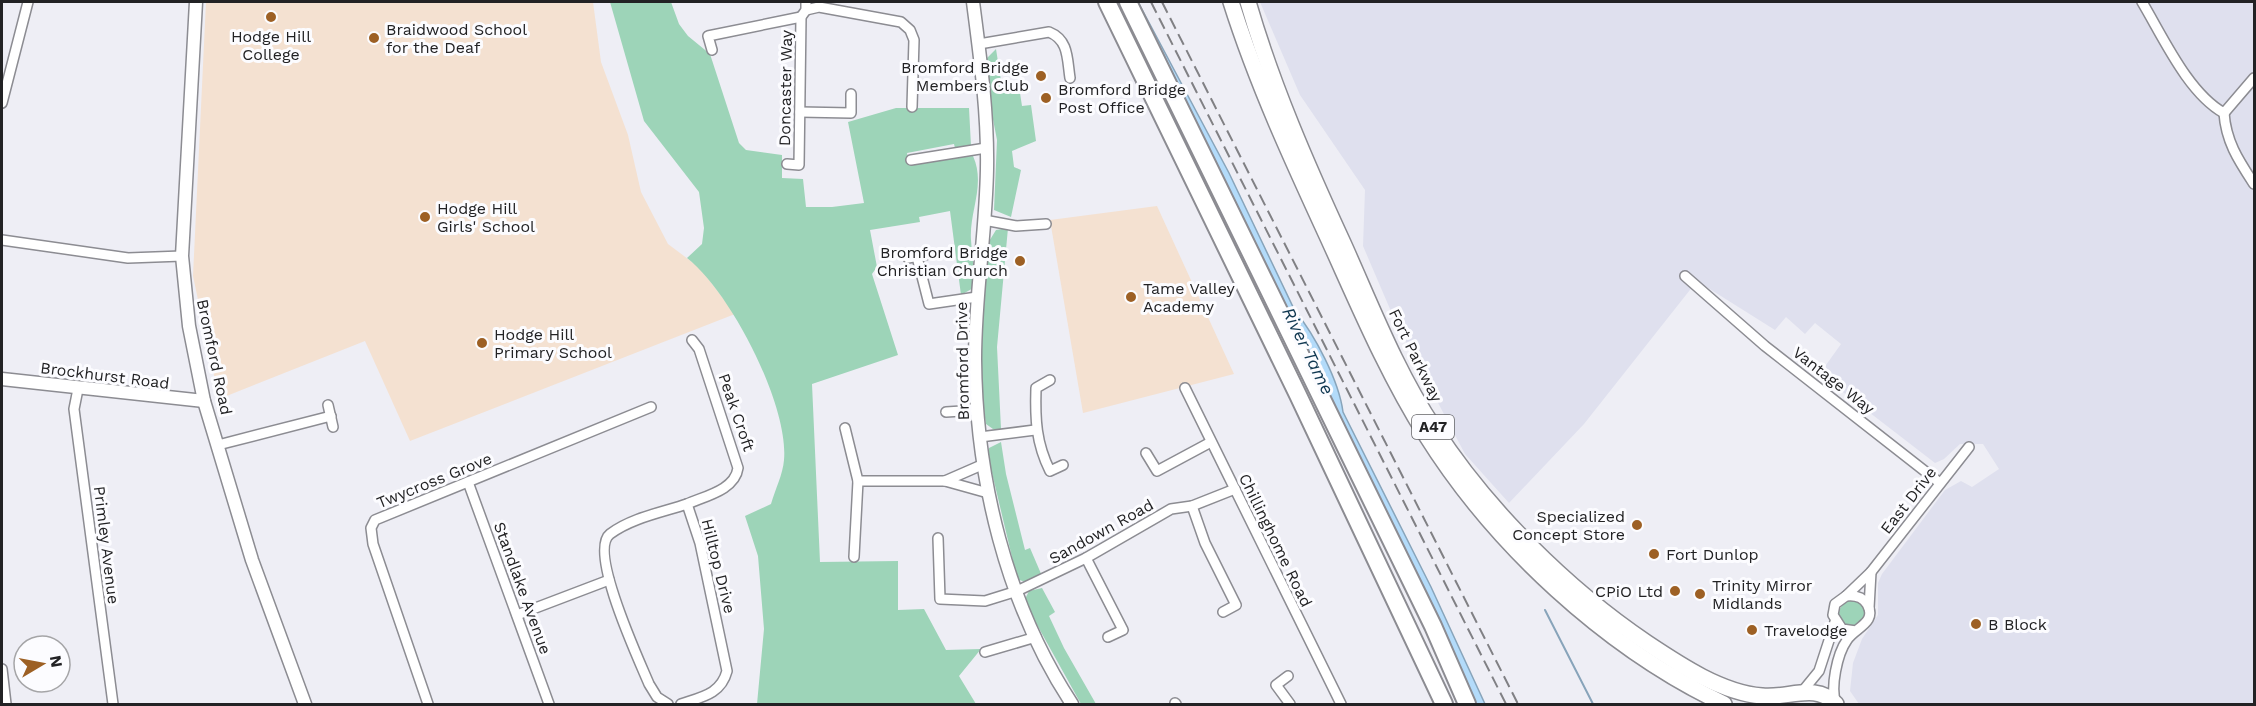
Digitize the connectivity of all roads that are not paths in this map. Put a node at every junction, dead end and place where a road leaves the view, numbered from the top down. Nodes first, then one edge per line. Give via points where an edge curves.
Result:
1 (26, 2) edge
2 (196, 2) edge
3 (973, 2) edge
4 (1107, 2) edge
5 (1128, 2) edge
6 (1231, 2) edge
7 (1248, 2) edge
8 (2142, 2) edge
9 (804, 10) edge
10 (979, 44) junction
11 (712, 50) dead end
12 (1070, 78) dead end
13 (2254, 78) edge
14 (851, 94) dead end
15 (2, 103) edge
16 (912, 107) dead end
17 (800, 112) junction
18 (2224, 113) junction
19 (986, 148) junction
20 (911, 160) dead end
21 (787, 164) dead end
22 (2254, 184) edge
23 (984, 220) junction
24 (1046, 224) dead end
25 (2, 240) edge
26 (182, 256) junction
27 (917, 257) dead end
28 (1685, 276) dead end
29 (977, 297) junction
30 (692, 340) dead end
31 (2, 379) edge
32 (1050, 380) dead end
33 (1185, 388) dead end
34 (78, 389) junction
35 (204, 401) junction
36 (328, 405) dead end
37 (651, 407) dead end
38 (978, 410) junction
39 (946, 412) dead end
40 (331, 416) junction
41 (333, 427) dead end
42 (845, 428) dead end
43 (1035, 430) junction
44 (980, 437) junction
45 (1211, 442) junction
46 (218, 445) junction
47 (1970, 447) dead end
48 (1146, 453) dead end
49 (984, 464) junction
50 (1063, 465) dead end
51 (858, 481) junction
52 (945, 481) junction
53 (468, 482) junction
54 (1940, 483) junction
55 (1235, 489) junction
56 (988, 494) junction
57 (687, 504) junction
58 (1192, 506) junction
59 (938, 537) dead end
60 (854, 557) dead end
61 (1086, 558) junction
62 (1871, 572) junction
63 (609, 580) junction
64 (1017, 591) junction
65 (1846, 596) junction
66 (1869, 610) junction
67 (1222, 612) dead end
68 (517, 615) junction
69 (1836, 622) junction
70 (1856, 631) junction
71 (1108, 636) dead end
72 (1036, 637) junction
73 (985, 652) dead end
74 (2, 669) edge
75 (1288, 676) dead end
76 (1792, 698) edge
77 (1338, 704) edge
78 (6, 705) edge
79 (113, 705) edge
80 (305, 705) edge
81 (428, 705) edge
82 (549, 705) edge
83 (668, 705) edge
84 (681, 705) edge
85 (1072, 705) edge
86 (1290, 705) edge
87 (1444, 705) edge
88 (1467, 705) edge
89 (1724, 705) edge
90 (1836, 705) edge

1 - 15 street
2 - 26 street, Bromford Road
3 - 10 street, Bromford Drive
4 - 87 highway
5 - 88 highway via 1433,626
6 - 89 main road, Fort Parkway / A47 via 1277,124 1379,350 1448,469 1521,555 1566,597 1640,655
7 - 76 main road, Fort Parkway / A47 via 1309,169 1411,388 1457,461 1535,549 1577,589 1646,642 1689,669 1742,693
8 - 18 street via 2191,82 2209,105
9 - 11 street via 708,36
9 - 16 street via 819,7 901,22 910,30 914,40
9 - 17 street, Doncaster Way
10 - 12 street via 1049,33 1058,36 1064,44
10 - 19 street, Bromford Drive
13 - 18 street
14 - 17 street via 850,112
17 - 21 street, Doncaster Way via 799,165
18 - 22 street via 2225,132
19 - 20 street
19 - 23 street, Bromford Drive
23 - 24 street
23 - 29 street, Bromford Drive
25 - 26 street via 128,258
26 - 35 street, Bromford Road via 189,327
27 - 29 street via 929,304
28 - 54 street, Vantage Way
29 - 38 street, Bromford Drive
30 - 57 street, Peak Croft via 699,349 738,468 735,479 727,486
31 - 34 street, Brockhurst Road
32 - 43 street via 1036,388
33 - 45 street, Chillinghome Road
34 - 35 street, Brockhurst Road
34 - 79 street, Primley Avenue via 74,409
35 - 46 street, Bromford Road
36 - 40 street
37 - 53 street, Twycross Grove
38 - 39 street
38 - 44 street, Bromford Drive
40 - 41 street
40 - 46 street
42 - 51 street
43 - 44 street
43 - 50 street via 1050,471
44 - 49 street, Bromford Drive
45 - 48 street via 1157,471
45 - 55 street, Chillinghome Road
46 - 80 street, Bromford Road via 252,560
47 - 54 street, East Drive
49 - 52 street
49 - 56 street, Bromford Drive
51 - 52 street
51 - 60 street
52 - 56 street
53 - 68 street, Standlake Avenue
53 - 81 street, Twycross Grove via 385,514 371,528 373,544
54 - 62 street, East Drive
55 - 58 street, Sandown Road
55 - 77 street, Chillinghome Road
56 - 64 street, Bromford Drive
57 - 63 street, Hilltop Drive via 609,534 603,557
57 - 84 street, Hilltop Drive via 700,543 727,671 716,692
58 - 61 street, Sandown Road via 1172,509
58 - 67 street via 1205,543 1236,605
59 - 64 street, Sandown Road via 940,599 985,601
61 - 64 street, Sandown Road
61 - 71 street via 1123,630
62 - 65 street, East Drive
62 - 66 street
63 - 68 street
63 - 83 street, Hilltop Drive via 649,684
64 - 72 street, Bromford Drive
65 - 66 street via 1861,598
65 - 69 street via 1835,604
66 - 70 street via 1866,623
68 - 82 street, Standlake Avenue
69 - 70 street via 1846,631
69 - 76 street via 1813,681
70 - 90 street via 1846,640 1841,655 1834,687
72 - 73 street
72 - 85 street, Bromford Drive
74 - 78 street
75 - 86 street via 1276,685
76 - 90 main road, Fort Parkway / A47 via 1818,692

